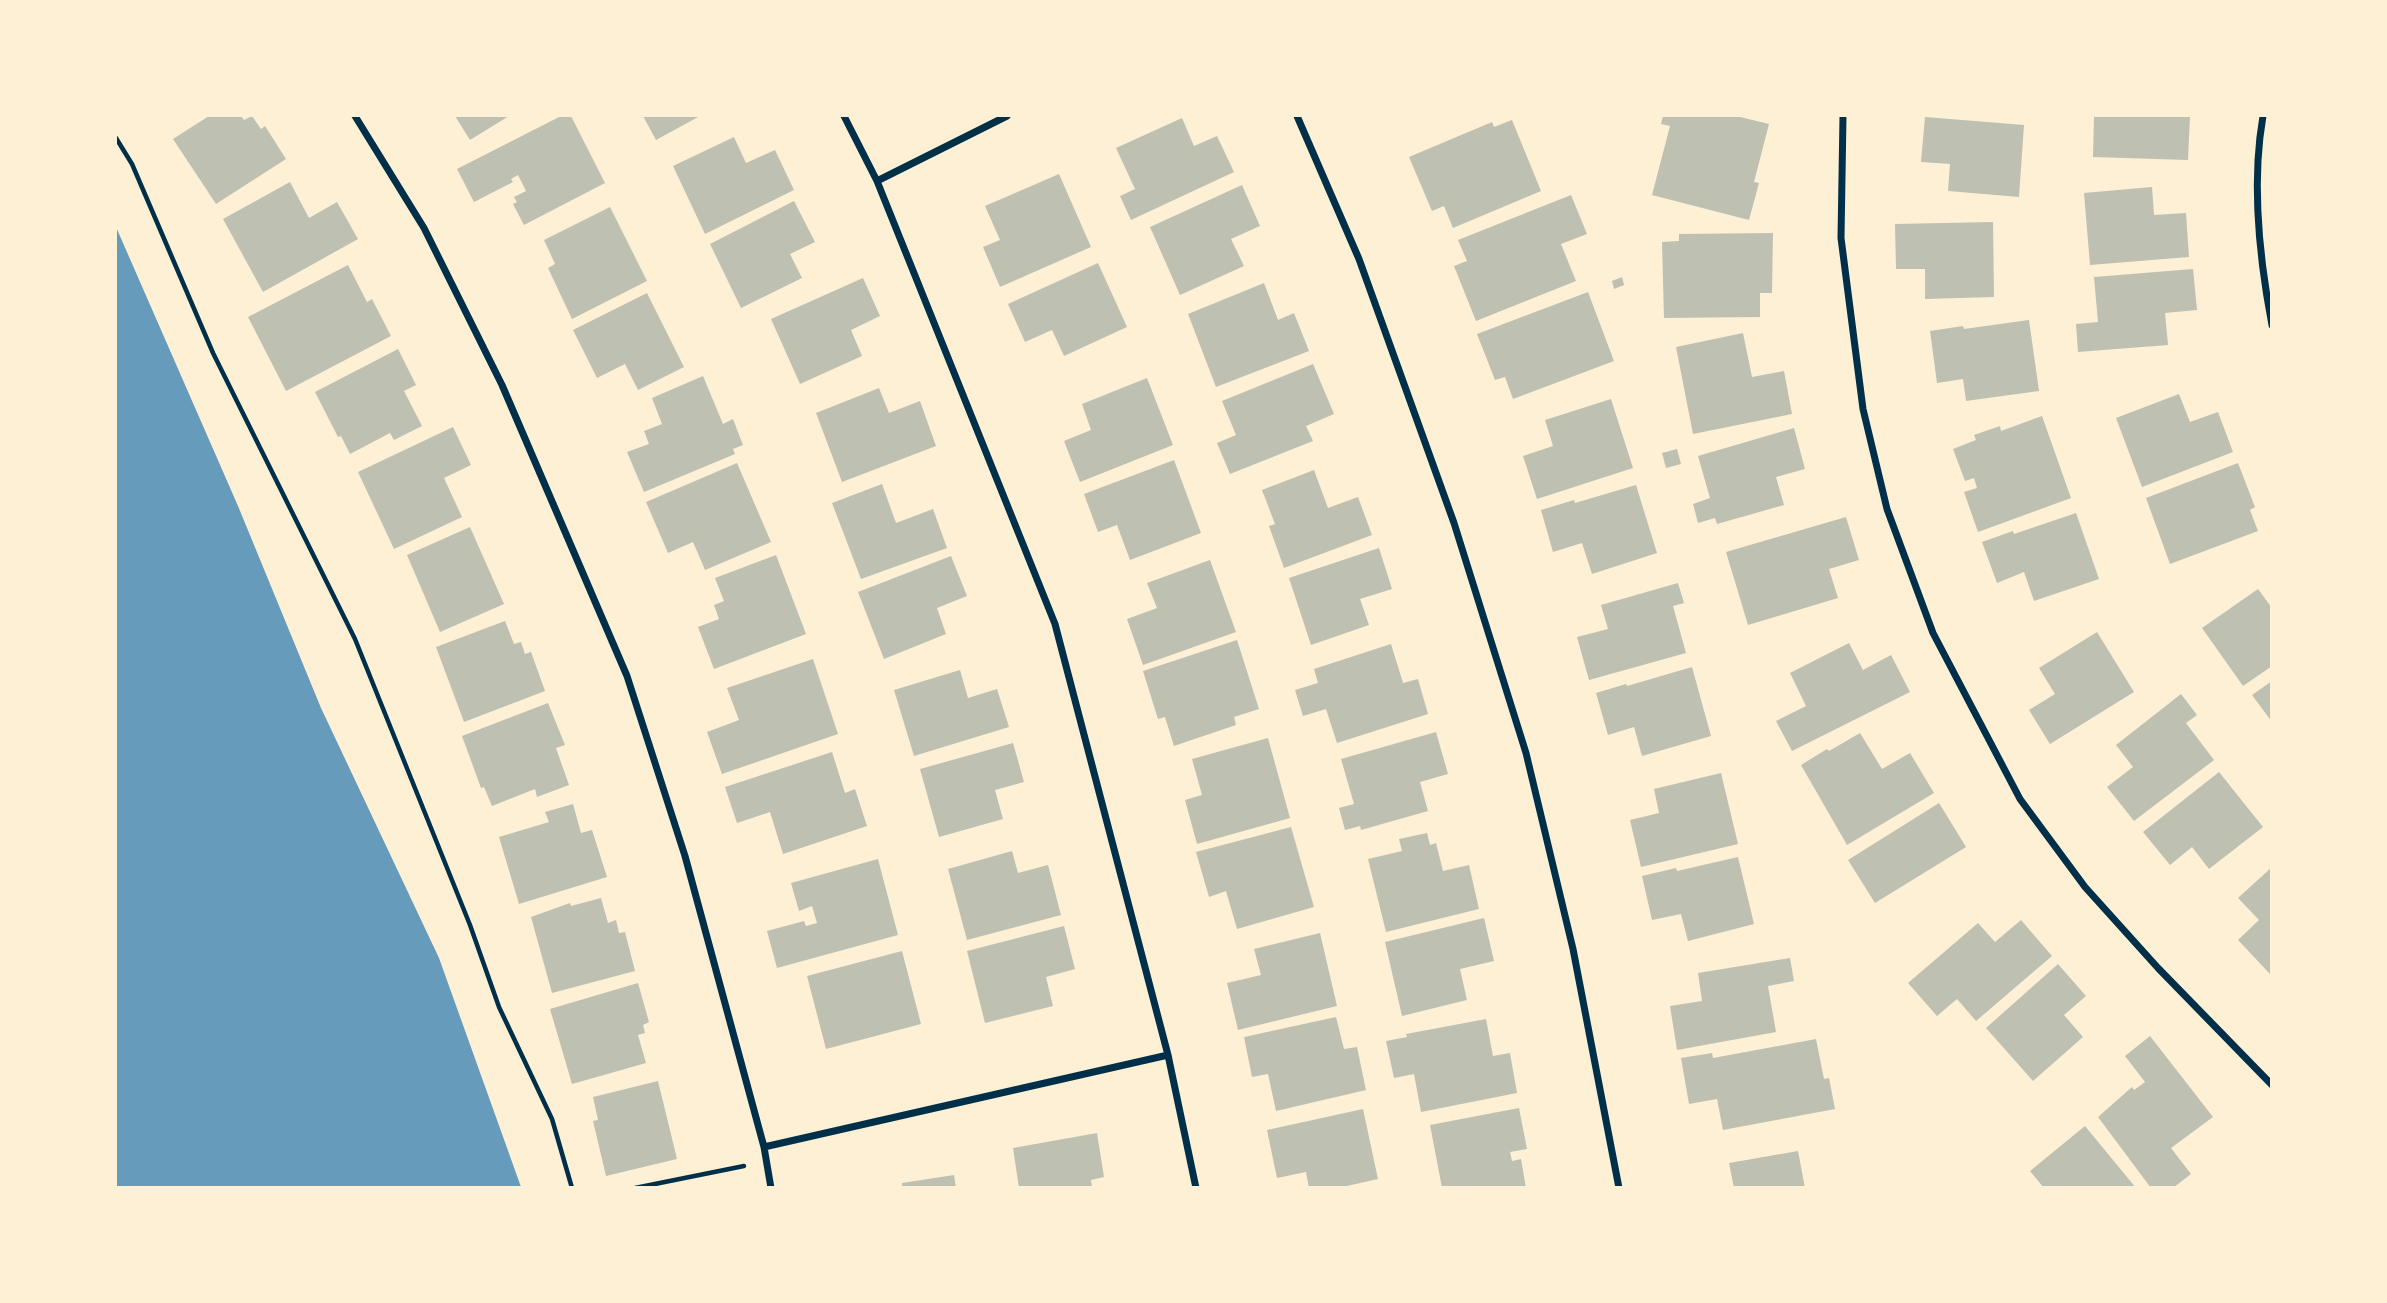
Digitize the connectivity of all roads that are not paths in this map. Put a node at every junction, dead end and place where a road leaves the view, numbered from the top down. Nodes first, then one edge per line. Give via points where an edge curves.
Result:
1 (355, 116) edge
2 (844, 116) edge
3 (1007, 116) edge
4 (1297, 116) edge
5 (1843, 116) edge
6 (2263, 116) edge
7 (877, 181) junction
8 (2272, 325) edge
9 (1168, 1055) junction
10 (2272, 1085) edge
11 (764, 1147) junction
12 (771, 1188) edge
13 (1196, 1188) edge
14 (1619, 1188) edge

1 - 11 street via 424,228 502,385 627,676 685,856
2 - 7 street
3 - 7 street
4 - 14 street via 1359,259 1440,483 1526,753 1573,949
5 - 10 street via 1841,238 1863,410 1887,509 1933,633 2020,799 2085,887
6 - 8 street via 2259,238
7 - 9 street via 1055,624
9 - 11 street
9 - 13 street
11 - 12 street

